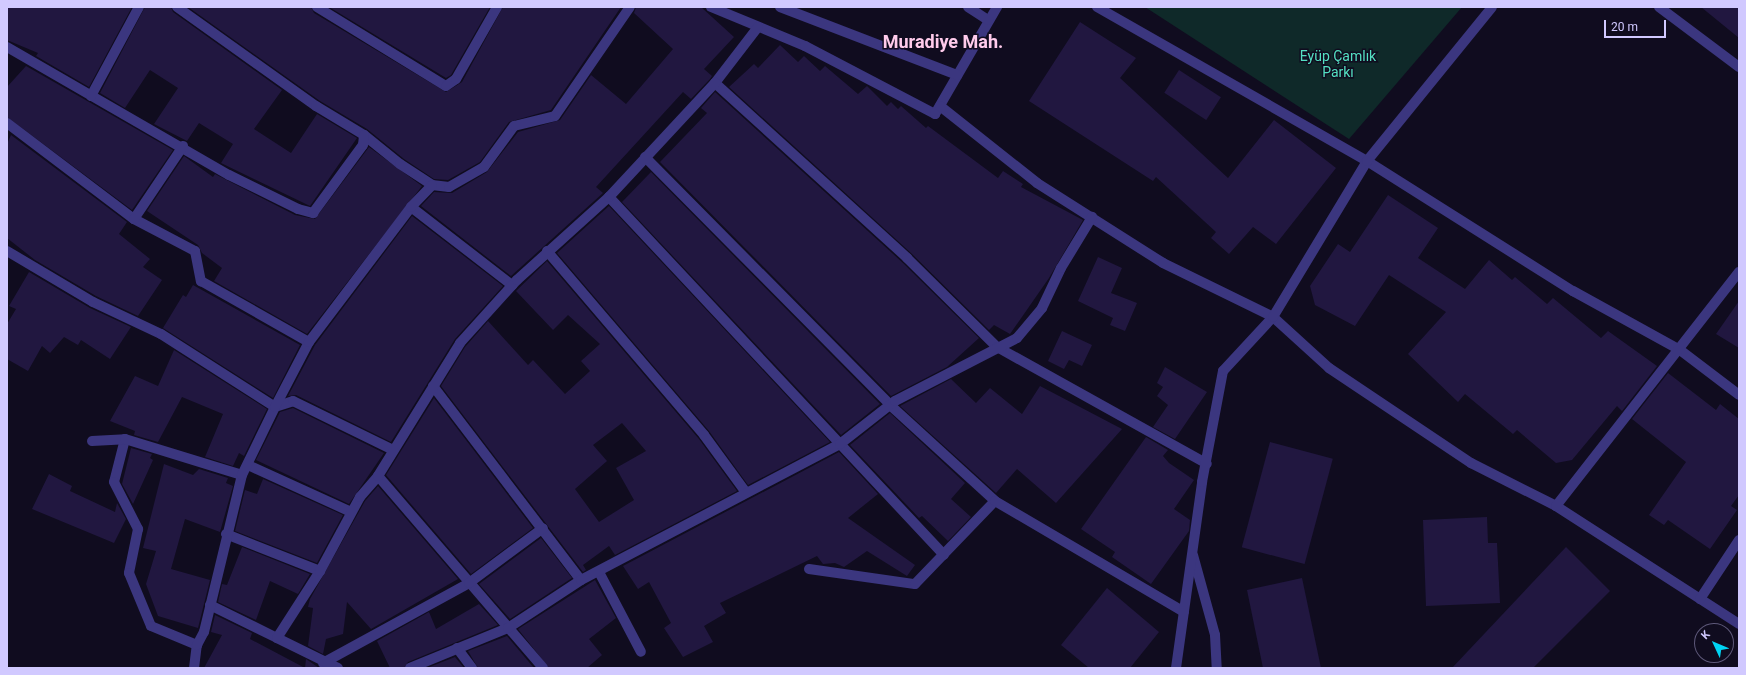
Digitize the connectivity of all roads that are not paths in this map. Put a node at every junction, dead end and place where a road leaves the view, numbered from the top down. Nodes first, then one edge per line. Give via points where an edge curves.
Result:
1 (139, 7) edge
2 (177, 7) edge
3 (317, 7) edge
4 (498, 7) edge
5 (630, 7) edge
6 (711, 7) edge
7 (780, 7) edge
8 (968, 7) edge
9 (998, 7) edge
10 (1097, 7) edge
11 (1492, 7) edge
12 (1659, 7) edge
13 (330, 11) edge
14 (988, 20) junction
15 (758, 27) junction
16 (7, 47) edge
17 (1739, 67) edge
18 (957, 75) junction
19 (715, 83) junction
20 (91, 96) junction
21 (940, 106) junction
22 (7, 122) edge
23 (364, 135) junction
24 (183, 146) junction
25 (645, 157) junction
26 (1367, 161) junction
27 (432, 185) junction
28 (609, 196) junction
29 (411, 207) junction
30 (1092, 217) junction
31 (134, 219) junction
32 (7, 251) edge
33 (547, 251) junction
34 (1739, 272) edge
35 (512, 285) junction
36 (1272, 317) junction
37 (309, 342) junction
38 (997, 348) junction
39 (1680, 350) junction
40 (433, 386) junction
41 (1739, 395) edge
42 (890, 405) junction
43 (275, 406) junction
44 (125, 439) junction
45 (92, 442) dead end
46 (840, 444) junction
47 (393, 450) junction
48 (1207, 464) junction
49 (248, 465) junction
50 (242, 475) junction
51 (378, 476) junction
52 (745, 491) junction
53 (995, 501) junction
54 (1556, 506) junction
55 (351, 512) junction
56 (543, 528) junction
57 (226, 534) junction
58 (1739, 540) edge
59 (1192, 553) junction
60 (944, 556) junction
61 (809, 569) dead end
62 (320, 571) junction
63 (599, 572) junction
64 (581, 580) junction
65 (469, 583) junction
66 (1700, 599) junction
67 (210, 605) junction
68 (1184, 612) junction
69 (1739, 624) edge
70 (508, 628) junction
71 (277, 638) junction
72 (197, 645) junction
73 (457, 648) junction
74 (642, 652) dead end
75 (323, 663) junction
76 (194, 668) edge
77 (338, 668) edge
78 (410, 668) edge
79 (472, 668) edge
80 (544, 668) edge
81 (1176, 668) edge
82 (1218, 668) edge

1 - 20 street
2 - 23 street via 309,101
3 - 13 street
4 - 13 street via 456,79 446,86
5 - 27 street via 555,116 514,126 484,167 449,187
6 - 15 street
7 - 18 street
8 - 14 street
9 - 14 street
10 - 26 street
11 - 26 street
12 - 17 street
14 - 18 street
15 - 19 street
15 - 21 street via 805,46 935,114
16 - 20 street
18 - 21 street
19 - 25 street
19 - 38 street via 907,258
20 - 24 street
21 - 30 street via 1037,183
22 - 31 street
23 - 24 street via 363,145 313,213 270,196
23 - 27 street
24 - 31 street
25 - 28 street
25 - 42 street
26 - 36 street
26 - 39 street via 1572,291
27 - 29 street
28 - 33 street
28 - 46 street
29 - 35 street
29 - 37 street
30 - 36 street via 1163,263
30 - 38 street via 1042,308 1017,338
31 - 37 street via 195,251 201,281
32 - 43 street via 93,302 161,334
33 - 35 street
33 - 52 street via 704,435
34 - 39 street
35 - 40 street via 460,343
36 - 48 street via 1223,371
36 - 54 street via 1329,368 1464,459
37 - 43 street
38 - 42 street
38 - 48 street
39 - 41 street
39 - 54 street
40 - 47 street
40 - 56 street
42 - 46 street
42 - 53 street
43 - 47 street via 293,401
43 - 49 street
44 - 45 street
44 - 50 street
44 - 72 street via 114,482 138,529 128,573 152,626
46 - 52 street
46 - 60 street
47 - 51 street
48 - 59 street
49 - 50 street
49 - 55 street
50 - 57 street
51 - 55 street
51 - 65 street
52 - 63 street
53 - 60 street
53 - 68 street
54 - 66 street
55 - 62 street
56 - 64 street
56 - 65 street
57 - 62 street
57 - 67 street
58 - 66 street
59 - 68 street
59 - 82 street via 1204,584 1215,635
60 - 61 street via 915,584
62 - 71 street
63 - 64 street
63 - 74 street
64 - 70 street
65 - 70 street
65 - 75 street
66 - 69 street
67 - 71 street
67 - 72 street via 204,632
68 - 81 street
70 - 73 street
70 - 80 street
71 - 75 street
72 - 76 street
73 - 78 street
73 - 79 street
75 - 77 street

